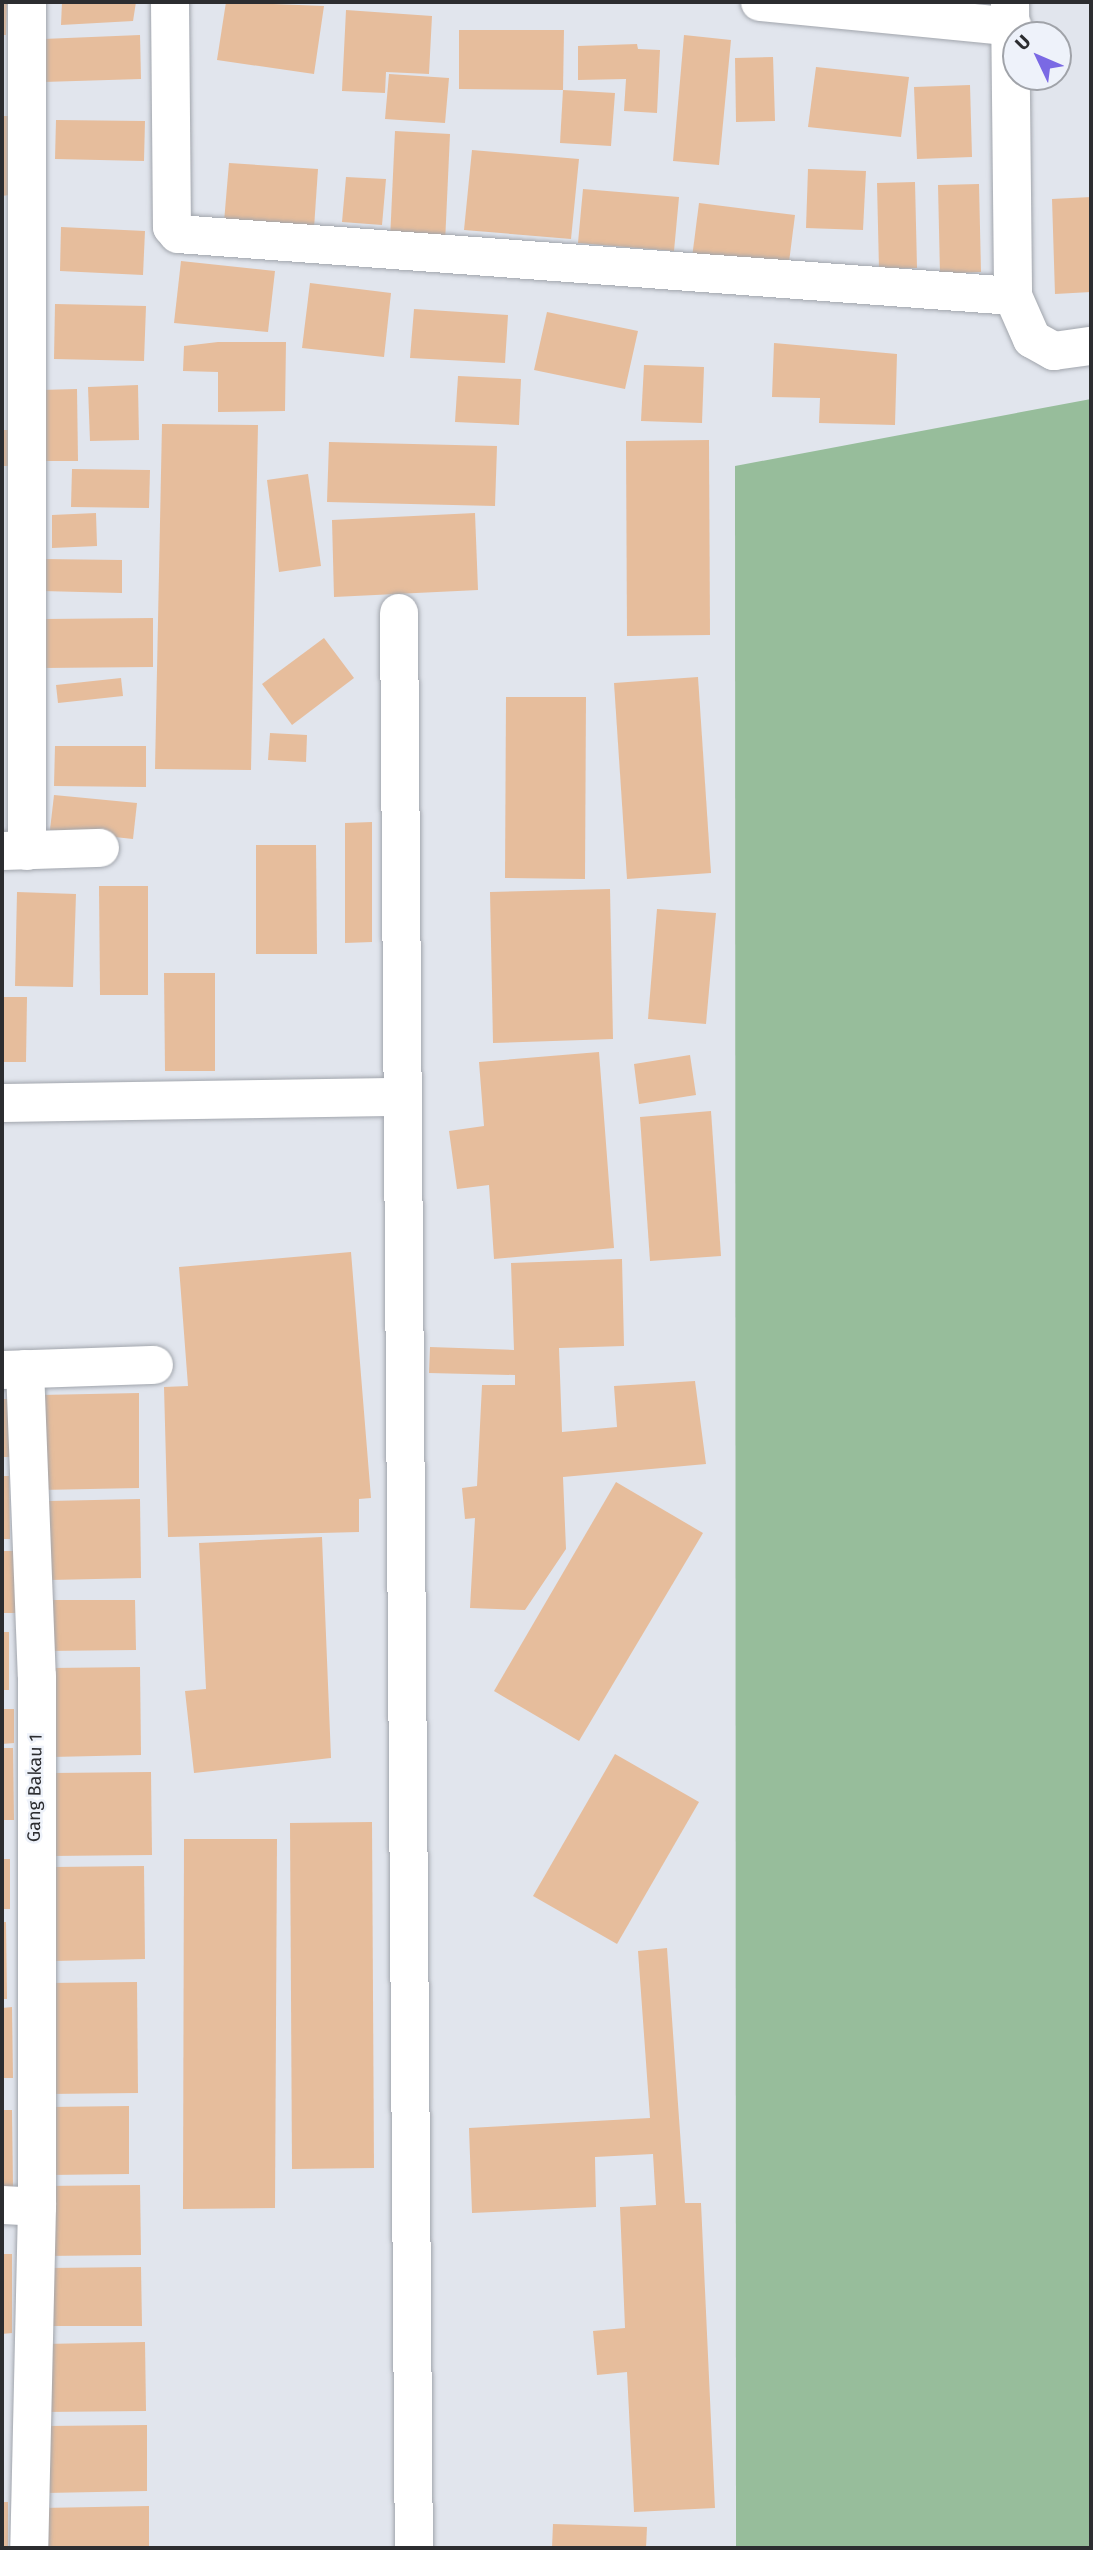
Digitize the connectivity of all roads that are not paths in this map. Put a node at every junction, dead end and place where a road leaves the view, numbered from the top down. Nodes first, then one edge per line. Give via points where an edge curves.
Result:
1 (27, 2) edge
2 (170, 2) edge
3 (760, 2) edge
4 (1011, 14) edge
5 (1013, 296) junction
6 (1091, 346) edge
7 (400, 613) dead end
8 (100, 848) dead end
9 (14, 851) edge
10 (403, 1097) junction
11 (2, 1102) edge
12 (154, 1365) dead end
13 (13, 1370) edge
14 (18, 1835) edge
15 (20, 2206) edge
16 (29, 2548) edge
17 (414, 2548) edge

1 - 9 street
2 - 5 street via 172,227 178,234
3 - 4 street
4 - 5 street
5 - 6 street via 1032,339 1054,351
7 - 10 street
8 - 9 street
10 - 11 street
10 - 17 street
12 - 13 street, Gang Bakau 1
13 - 14 street, Gang Bakau 1 via 37,1676
14 - 15 street, Gang Bakau 1
15 - 16 street, Gang Bakau 1

